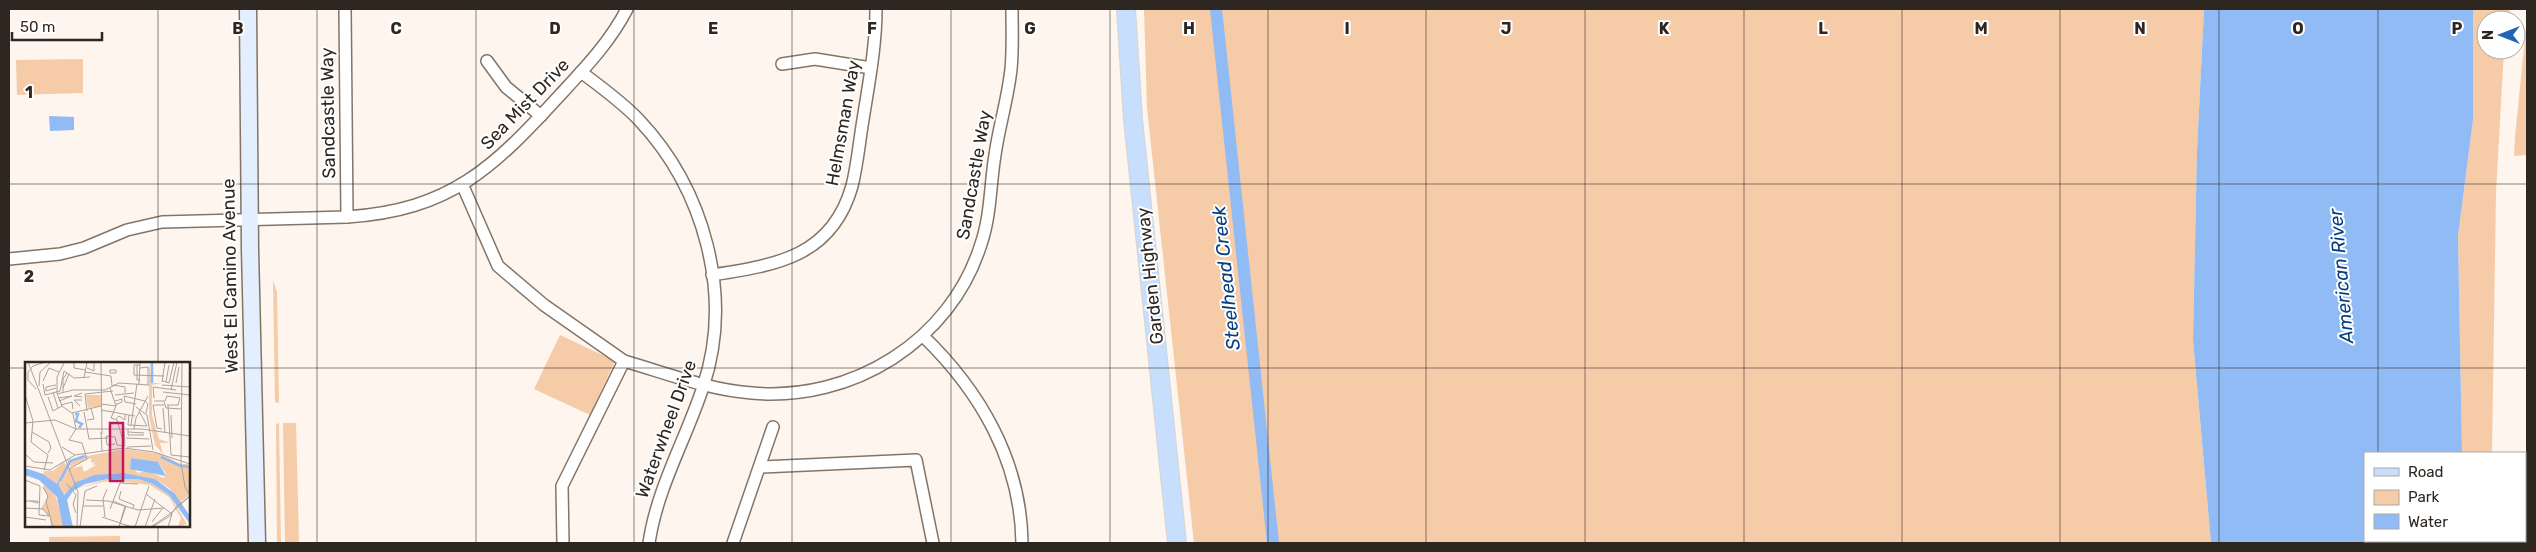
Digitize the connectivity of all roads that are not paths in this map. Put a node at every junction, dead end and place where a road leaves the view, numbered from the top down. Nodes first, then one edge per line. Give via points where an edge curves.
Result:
1 (248, 9) edge
2 (345, 9) edge
3 (627, 9) edge
4 (876, 9) edge
5 (1012, 9) edge
6 (1126, 9) edge
7 (487, 61) dead end
8 (782, 64) dead end
9 (871, 68) junction
10 (581, 72) junction
11 (541, 116) junction
12 (462, 184) junction
13 (347, 217) junction
14 (249, 220) junction
15 (9, 259) edge
16 (712, 275) junction
17 (923, 336) junction
18 (624, 361) junction
19 (704, 384) junction
20 (773, 427) dead end
21 (760, 467) junction
22 (257, 543) edge
23 (563, 543) edge
24 (649, 543) edge
25 (733, 543) edge
26 (934, 543) edge
27 (1022, 543) edge
28 (1177, 543) edge

1 - 14 main road, West El Camino Avenue
2 - 13 street, Sandcastle Way
3 - 10 street, Sea Mist Drive via 608,40
4 - 9 street, Helmsman Way
5 - 17 street, Sandcastle Way via 1011,70 997,136 987,224 962,287
6 - 28 main road, Garden Highway
7 - 11 street via 506,88
8 - 9 street via 815,59
9 - 16 street, Helmsman Way via 852,184 837,219 811,247 786,261
10 - 11 street, Sea Mist Drive
10 - 16 street, Waterwheel Drive via 639,120 668,157 695,208
11 - 12 street, Sea Mist Drive via 509,150
12 - 13 street, Sea Mist Drive via 421,204 396,211
12 - 18 street, Sandcastle Way via 498,266 544,305
13 - 14 street, Sea Mist Drive
14 - 15 street, Sea Mist Drive via 162,222 127,230 60,254
14 - 22 main road, West El Camino Avenue
16 - 19 street, Waterwheel Drive via 714,325
17 - 19 street, Sandcastle Way via 867,374 824,389 793,394 755,394
17 - 27 street via 965,381 996,432 1015,488
18 - 19 street, Sandcastle Way
18 - 23 street via 562,486
19 - 24 street, Waterwheel Drive via 658,503
20 - 21 street
21 - 25 street
21 - 26 street via 916,460

